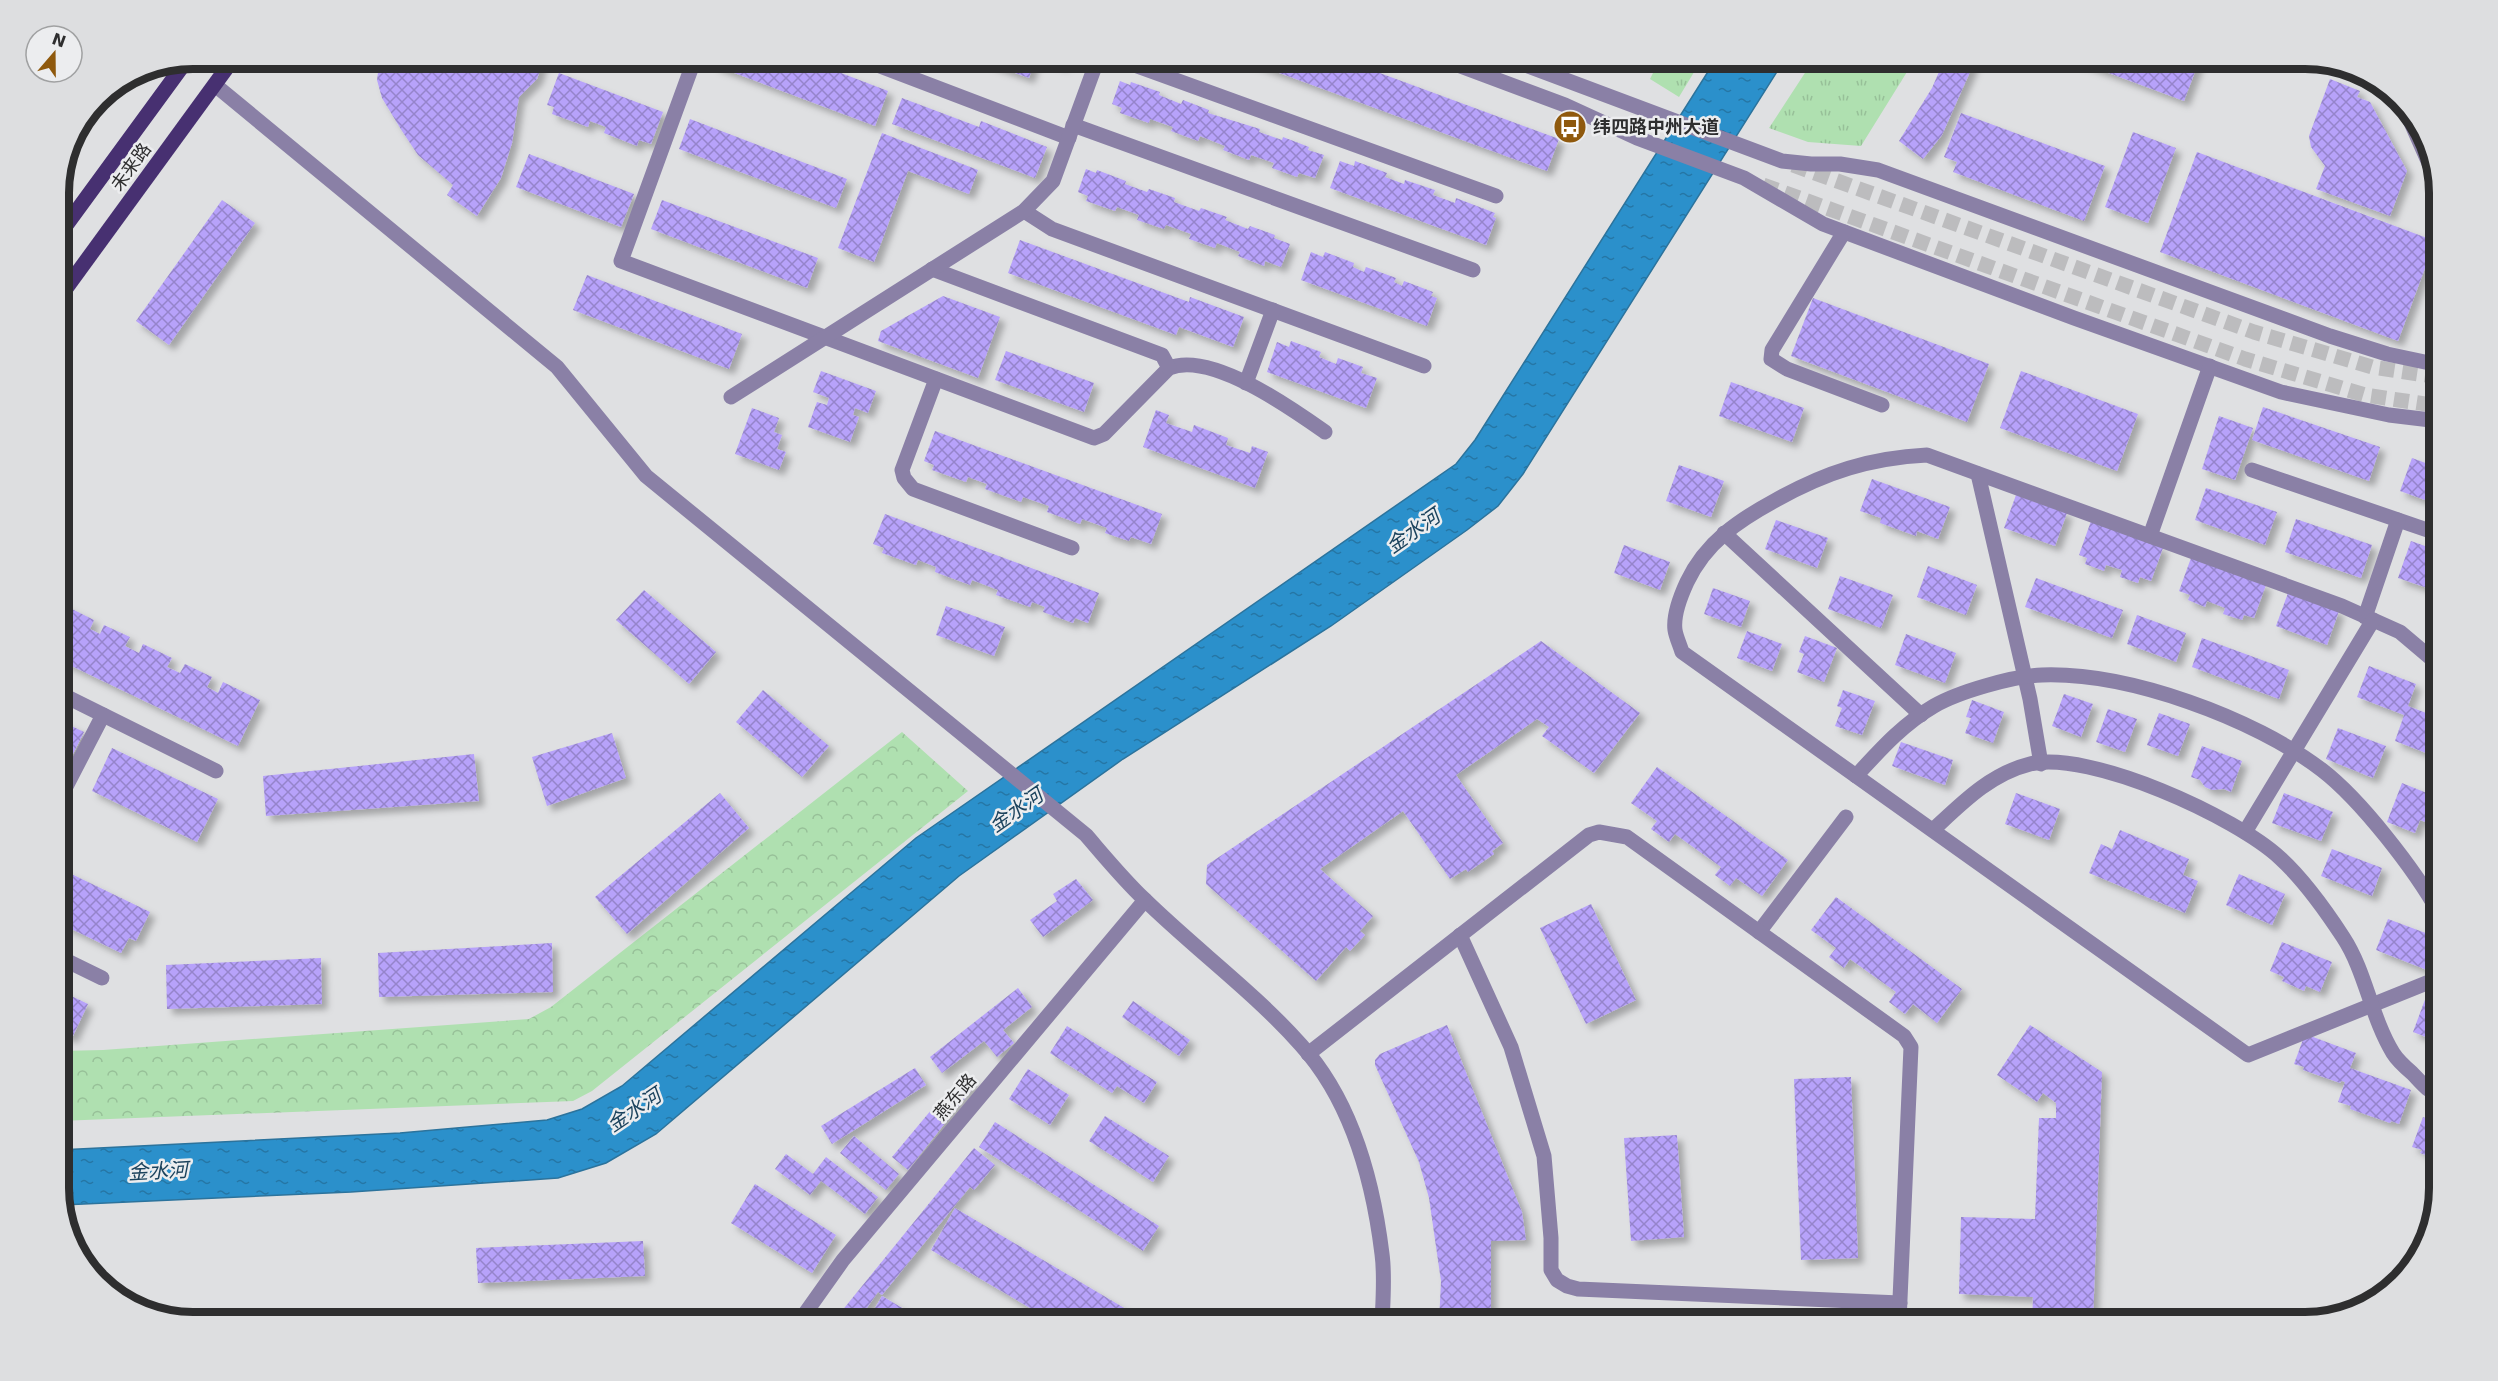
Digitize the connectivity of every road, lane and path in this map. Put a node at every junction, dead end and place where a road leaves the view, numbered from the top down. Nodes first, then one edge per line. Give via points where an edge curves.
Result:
1 (226, 69) edge
2 (691, 69) edge
3 (891, 69) edge
4 (1094, 69) edge
5 (1145, 69) edge
6 (1468, 69) edge
7 (1536, 69) edge
8 (180, 70) edge
9 (215, 85) junction
10 (1071, 132) junction
11 (1496, 196) dead end
12 (1024, 211) junction
13 (69, 221) edge
14 (1844, 232) junction
15 (932, 269) junction
16 (1473, 270) dead end
17 (69, 284) edge
18 (1273, 310) junction
19 (825, 337) junction
20 (2429, 363) edge
21 (1424, 366) dead end
22 (2210, 366) junction
23 (1169, 368) junction
24 (936, 379) junction
25 (1246, 383) junction
26 (731, 397) dead end
27 (1882, 405) dead end
28 (2429, 420) edge
29 (1325, 432) dead end
30 (2252, 470) dead end
31 (1978, 474) junction
32 (2398, 520) junction
33 (2429, 531) edge
34 (1724, 533) junction
35 (2150, 536) junction
36 (1072, 548) dead end
37 (2369, 618) junction
38 (2429, 657) edge
39 (2025, 678) junction
40 (69, 698) edge
41 (103, 715) junction
42 (1922, 715) junction
43 (2294, 752) junction
44 (2041, 764) junction
45 (216, 771) dead end
46 (1856, 776) junction
47 (69, 781) edge
48 (1846, 817) dead end
49 (1933, 830) junction
50 (2246, 832) junction
51 (2429, 898) edge
52 (1145, 900) junction
53 (1759, 932) junction
54 (1460, 935) junction
55 (69, 962) edge
56 (102, 978) dead end
57 (2429, 982) edge
58 (2372, 1005) junction
59 (1308, 1054) junction
60 (2429, 1091) edge
61 (1900, 1303) junction
62 (807, 1312) edge
63 (1382, 1312) edge
64 (1900, 1312) edge

1 - 9 main road, 未来路
2 - 19 street via 621,261
3 - 10 street
4 - 10 street
5 - 11 street
6 - 14 street via 1744,178
7 - 20 street via 1782,161 1878,170 2330,336
8 - 13 main road, 未来路
9 - 17 main road, 未来路
9 - 52 street via 557,367 646,477 1086,835
10 - 12 street via 1053,181
10 - 16 street
12 - 15 street
12 - 18 street via 1052,229
14 - 22 street
14 - 27 street via 1772,350 1771,359 1787,369
15 - 19 street
15 - 23 street via 1162,355
18 - 21 street
18 - 25 street
19 - 24 street
19 - 26 street
22 - 28 street via 2281,392
22 - 35 street
23 - 24 street via 1104,434 1094,438
23 - 25 street via 1192,365
24 - 36 street via 902,470 913,489
25 - 29 street
30 - 32 street
31 - 34 street via 1927,455 1871,461 1810,481 1743,518
31 - 35 street
31 - 39 street
32 - 33 street
32 - 37 street
34 - 42 street
34 - 46 street via 1707,550 1681,595 1675,629 1682,652
35 - 37 street
37 - 38 street via 2400,632
37 - 43 street
39 - 42 street via 1972,689
39 - 43 street via 2041,675 2108,680 2158,693 2223,715
39 - 44 street
40 - 41 street
41 - 45 street
41 - 47 street
42 - 46 street via 1890,739
43 - 50 street
43 - 51 street via 2354,801 2404,860
44 - 49 street via 2010,770 1978,789
44 - 50 street via 2096,769 2153,788
46 - 49 street
48 - 53 street
49 - 58 street via 2248,1054
50 - 58 street via 2282,859 2325,911 2354,954
52 - 59 street via 1273,1016
52 - 62 street, 燕东路 via 843,1260
53 - 54 street via 1626,837 1599,832 1589,835
53 - 61 street via 1904,1036 1911,1047
54 - 59 street
54 - 61 street via 1511,1047 1544,1156 1551,1270 1557,1280 1578,1289
55 - 56 street
57 - 58 street
58 - 60 street via 2397,1060
59 - 63 street via 1339,1099 1356,1137 1383,1256
61 - 64 street

